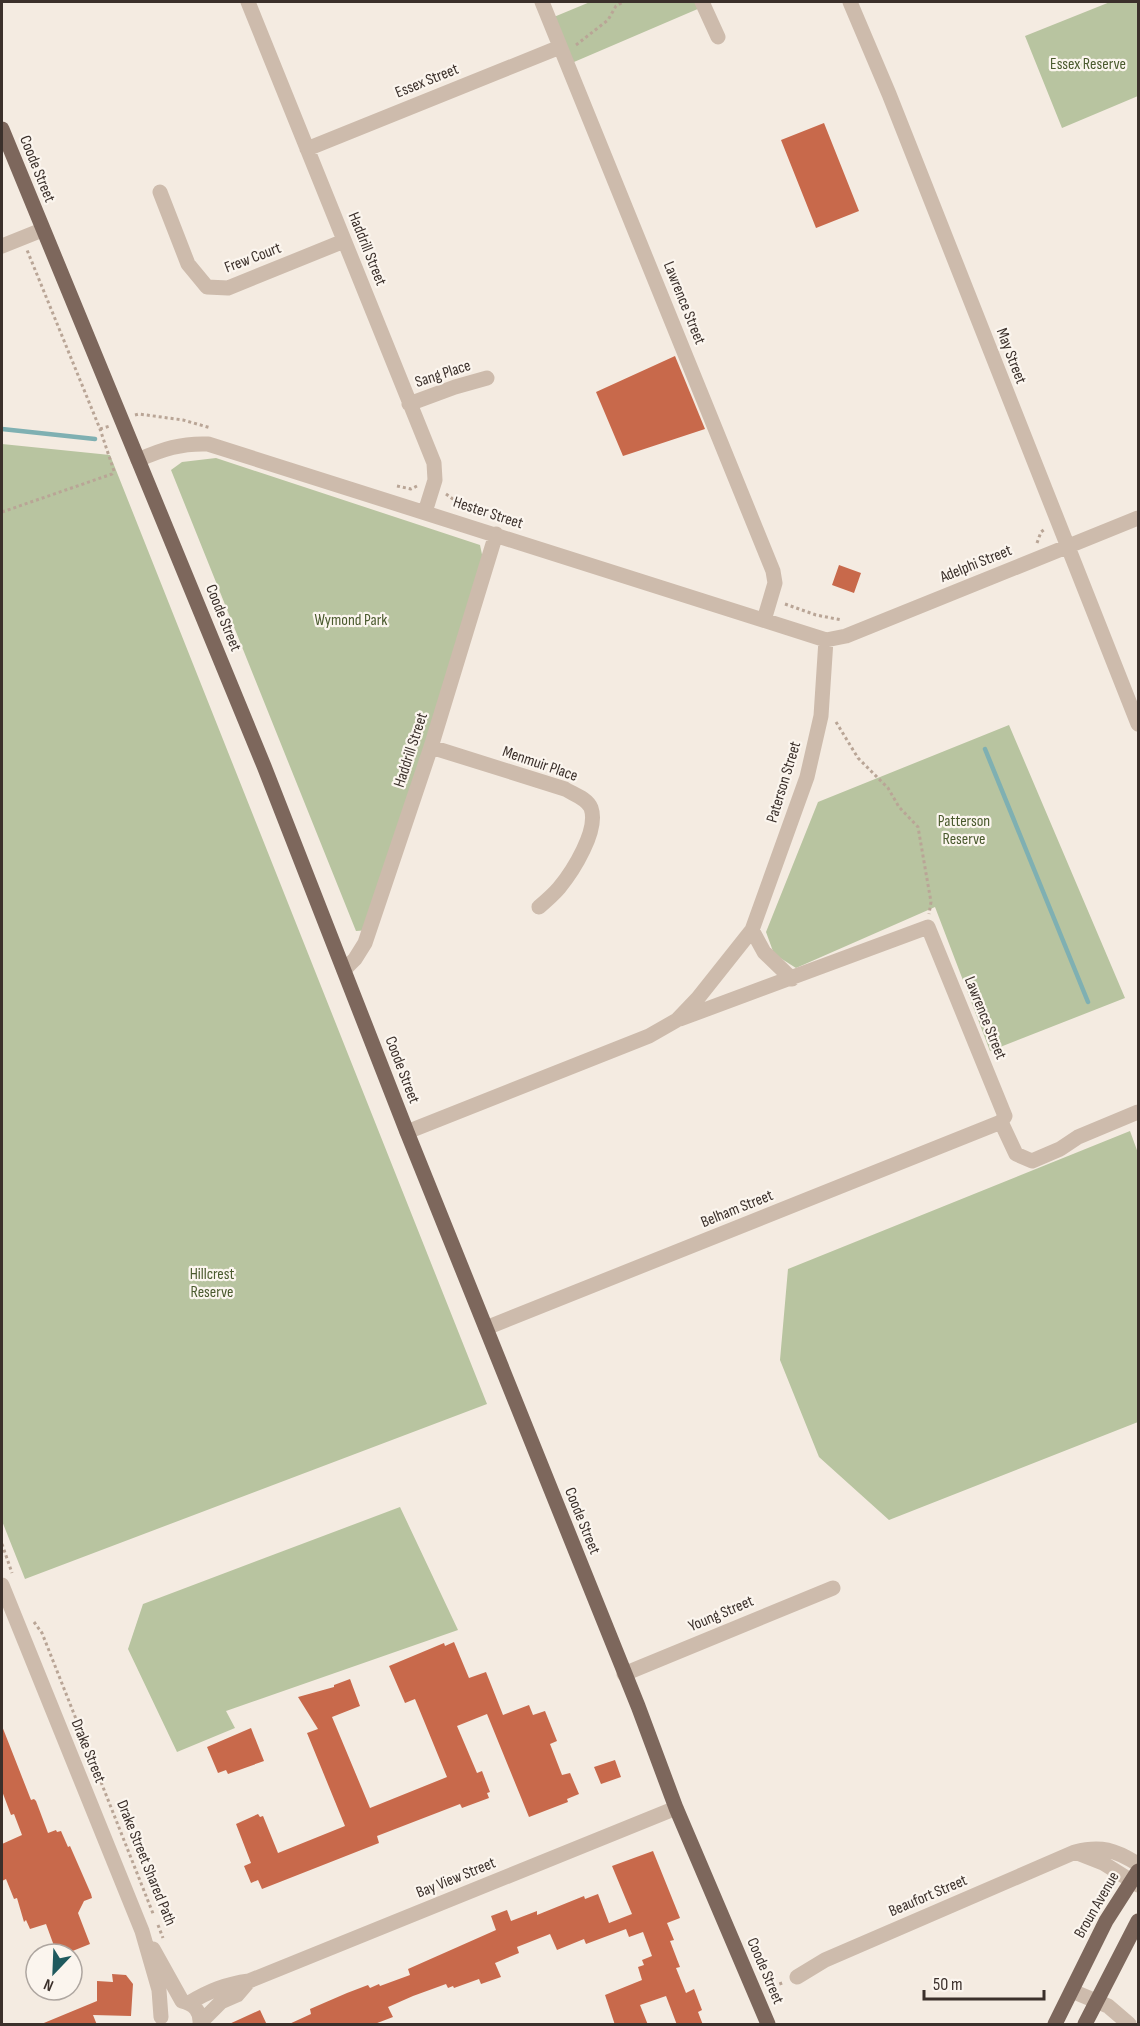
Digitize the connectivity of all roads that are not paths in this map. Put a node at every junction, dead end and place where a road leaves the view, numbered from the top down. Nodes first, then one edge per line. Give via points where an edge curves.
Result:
1 (248, 2) edge
2 (542, 2) edge
3 (702, 2) edge
4 (850, 2) edge
5 (718, 38) dead end
6 (562, 51) junction
7 (2, 129) edge
8 (307, 149) junction
9 (160, 192) dead end
10 (42, 230) junction
11 (344, 241) junction
12 (2, 246) edge
13 (487, 378) dead end
14 (410, 404) junction
15 (138, 460) junction
16 (425, 512) junction
17 (1138, 518) edge
18 (496, 534) junction
19 (1067, 546) junction
20 (764, 621) junction
21 (826, 639) junction
22 (1138, 724) edge
23 (431, 747) junction
24 (539, 907) dead end
25 (928, 927) joint
26 (752, 930) junction
27 (344, 969) junction
28 (792, 979) junction
29 (677, 1020) junction
30 (1138, 1112) edge
31 (1001, 1122) junction
32 (407, 1132) junction
33 (486, 1328) junction
34 (7, 1581) edge
35 (833, 1588) dead end
36 (624, 1674) junction
37 (676, 1808) junction
38 (1075, 1852) junction
39 (1138, 1864) edge
40 (1136, 1879) edge
41 (1138, 1921) edge
42 (142, 1931) junction
43 (797, 1977) road end
44 (249, 1981) junction
45 (1072, 1991) junction
46 (1097, 2001) junction
47 (186, 2002) junction
48 (159, 2021) edge
49 (200, 2024) edge
50 (768, 2025) edge
51 (1055, 2025) edge
52 (1085, 2025) edge
53 (1129, 2025) edge

1 - 8 street, Haddrill Street
2 - 6 street, Lawrence Street
3 - 5 street
4 - 19 street, May Street
6 - 8 street, Essex Street
6 - 20 street, Lawrence Street via 773,571 773,591
7 - 10 main road, Coode Street
8 - 11 street, Haddrill Street
9 - 11 street, Frew Court via 188,264 207,288 228,288
10 - 12 street
10 - 15 main road, Coode Street
11 - 14 street, Haddrill Street
13 - 14 street, Sang Place
14 - 16 street, Haddrill Street via 436,472
15 - 16 street, Hester Street via 180,445 208,444
15 - 27 main road, Coode Street
16 - 18 street, Hester Street
17 - 19 street, Adelphi Street
18 - 20 street, Hester Street
18 - 23 street, Haddrill Street
19 - 21 street, Adelphi Street via 846,636
19 - 22 street, May Street
20 - 21 street, Hester Street
21 - 26 street, Paterson Street via 821,716 807,777
23 - 24 street, Menmuir Place via 565,789 591,807 592,822 583,853 559,888
23 - 27 street, Haddrill Street via 365,943
25 - 28 street, Paterson Street
25 - 31 street, Lawrence Street via 1005,1116
26 - 28 street via 764,952
26 - 29 street, Paterson Street
27 - 32 main road, Coode Street
28 - 29 street, Paterson Street
29 - 32 street, Paterson Street via 649,1036
30 - 31 street via 1032,1161 1016,1154
31 - 33 street, Belham Street
32 - 33 main road, Coode Street
33 - 36 main road, Coode Street
34 - 42 street, Drake Street
35 - 36 street, Young Street
36 - 37 main road, Coode Street
37 - 44 street, Bay View Street
37 - 50 main road, Coode Street
38 - 39 street, Beaufort Street via 1098,1847
38 - 40 street
38 - 43 street, Beaufort Street via 825,1960
40 - 45 main road, Broun Avenue via 1106,1921
41 - 46 main road
42 - 47 street, Drake Street
42 - 48 street, Drake Street via 159,1990
44 - 47 street, Bay View Street via 228,1984
44 - 49 street, Bay View Street
45 - 46 street
45 - 51 main road, Broun Avenue
46 - 52 main road
46 - 53 street
47 - 48 street, Bay View Street via 176,2001 166,2007
47 - 49 street, Drake Street via 198,2011

